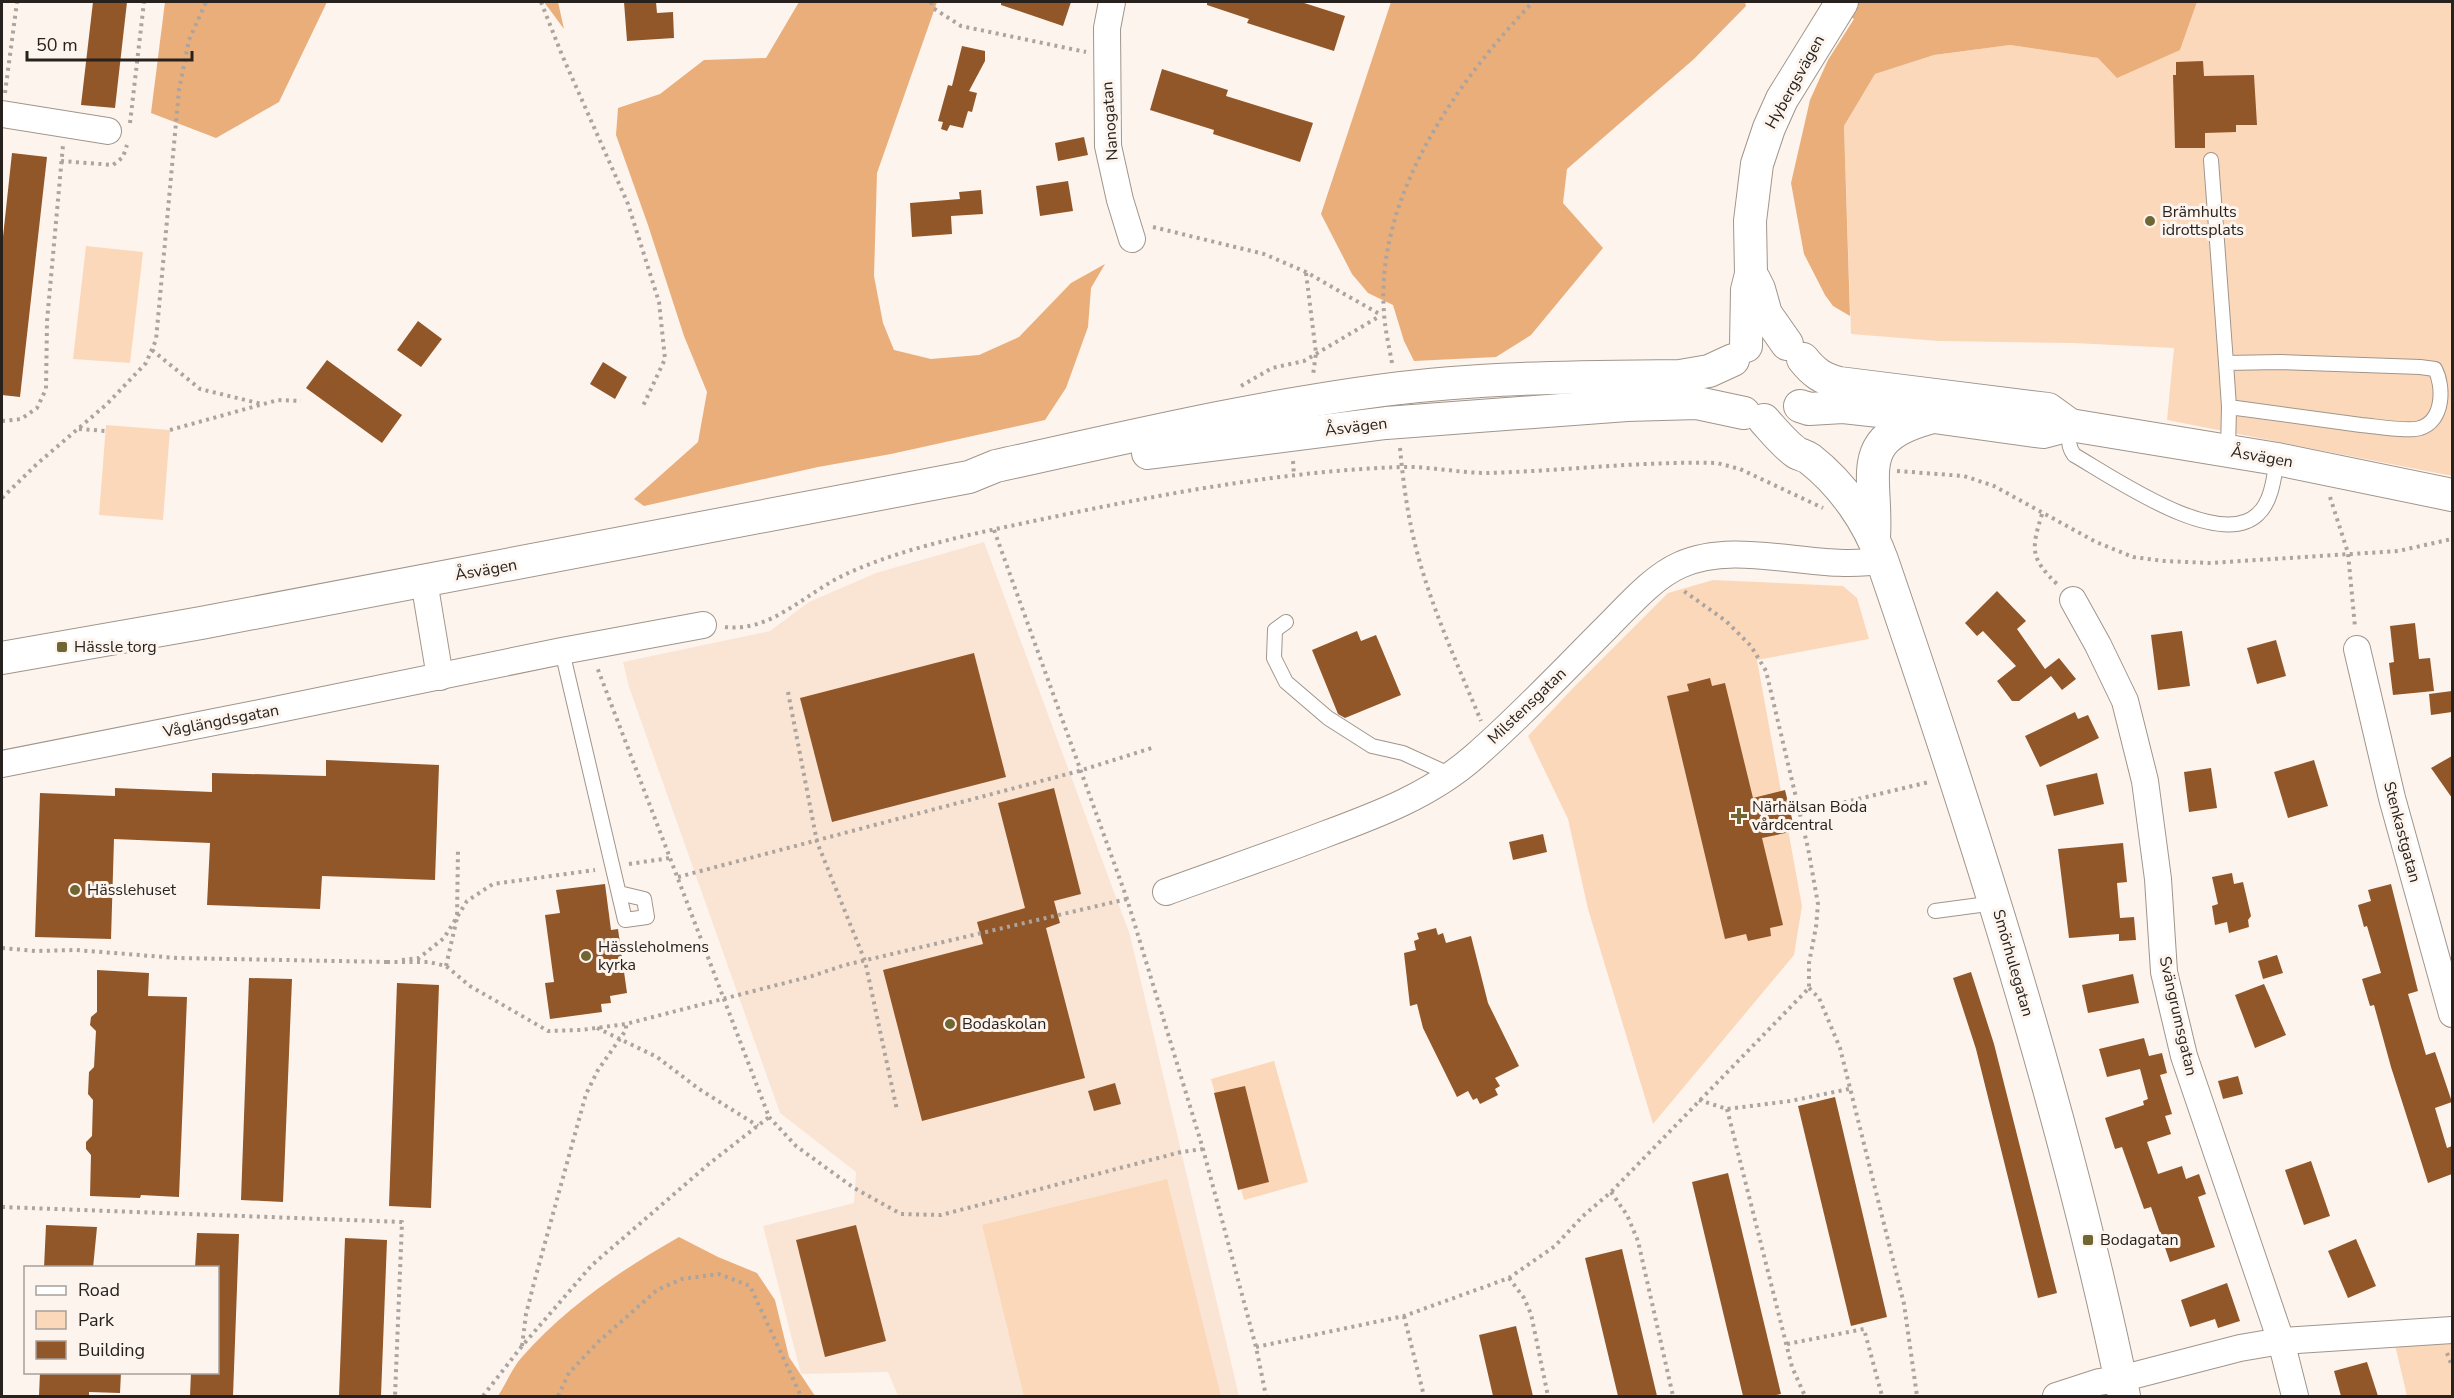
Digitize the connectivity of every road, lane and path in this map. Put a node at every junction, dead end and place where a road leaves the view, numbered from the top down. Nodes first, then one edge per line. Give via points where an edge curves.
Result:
1 (17, 2) edge
2 (144, 2) edge
3 (206, 2) edge
4 (541, 2) edge
5 (931, 2) edge
6 (1112, 2) edge
7 (1533, 2) edge
8 (1832, 5) edge
9 (1107, 56) junction
10 (2, 114) edge
11 (64, 124) junction
12 (121, 135) junction
13 (2211, 160) dead end
14 (61, 161) junction
15 (1129, 229) joint
16 (1306, 272) junction
17 (1751, 274) junction
18 (1384, 313) junction
19 (152, 350) junction
20 (1795, 352) junction
21 (1740, 353) junction
22 (2226, 363) junction
23 (1393, 369) dead end
24 (1311, 384) dead end
25 (301, 401) dead end
26 (263, 404) junction
27 (643, 406) dead end
28 (1799, 407) junction
29 (2229, 407) junction
30 (1754, 416) junction
31 (1934, 417) junction
32 (2, 421) edge
33 (2070, 425) junction
34 (78, 429) junction
35 (170, 430) dead end
36 (106, 431) dead end
37 (1400, 441) dead end
38 (2228, 451) junction
39 (1809, 458) junction
40 (2277, 459) junction
41 (1402, 467) junction
42 (2330, 470) junction
43 (1873, 471) junction
44 (969, 477) junction
45 (1841, 490) junction
46 (2452, 495) edge
47 (2, 498) edge
48 (2042, 514) junction
49 (994, 530) junction
50 (2452, 539) edge
51 (1878, 549) junction
52 (2348, 553) junction
53 (1664, 575) junction
54 (424, 581) junction
55 (2073, 600) joint
56 (1286, 622) dead end
57 (703, 625) joint
58 (589, 646) junction
59 (2357, 649) joint
60 (562, 651) junction
61 (2, 657) edge
62 (440, 677) junction
63 (788, 692) dead end
64 (1493, 739) junction
65 (1155, 747) dead end
66 (2, 764) edge
67 (1079, 771) junction
68 (1451, 776) junction
69 (1936, 780) dead end
70 (1800, 813) junction
71 (818, 842) junction
72 (458, 849) dead end
73 (670, 858) junction
74 (612, 867) junction
75 (678, 877) junction
76 (1166, 892) dead end
77 (619, 893) dead end
78 (1127, 899) junction
79 (1995, 903) junction
80 (1935, 911) dead end
81 (456, 918) junction
82 (2, 948) edge
83 (865, 961) junction
84 (387, 962) junction
85 (446, 966) junction
86 (1809, 988) junction
87 (724, 998) junction
88 (2452, 1014) edge
89 (626, 1024) junction
90 (597, 1028) junction
91 (619, 1039) junction
92 (1849, 1089) junction
93 (1698, 1100) junction
94 (1727, 1109) junction
95 (897, 1110) dead end
96 (769, 1117) junction
97 (758, 1126) junction
98 (1203, 1149) junction
99 (1611, 1192) junction
100 (2, 1208) edge
101 (1509, 1278) junction
102 (1404, 1316) junction
103 (2452, 1330) edge
104 (2281, 1341) junction
105 (1787, 1344) junction
106 (522, 1346) junction
107 (1256, 1347) junction
108 (2122, 1388) edge
109 (395, 1396) edge
110 (483, 1396) edge
111 (558, 1396) edge
112 (801, 1396) edge
113 (1266, 1396) edge
114 (1424, 1396) edge
115 (1548, 1396) edge
116 (1673, 1396) edge
117 (1805, 1396) edge
118 (1882, 1396) edge
119 (1917, 1396) edge
120 (2056, 1396) edge
121 (2295, 1396) edge

1 - 10 path
2 - 12 path
3 - 19 path via 189,40 179,90
4 - 27 path via 628,204 659,302 665,359
5 - 9 path via 933,8 961,26
6 - 9 street, Nanogatan
7 - 18 path via 1489,50 1432,133 1410,173 1393,222
8 - 17 street, Hybergsvägen via 1782,99 1757,164 1749,243
9 - 15 street, Nanogatan via 1108,147
10 - 11 street
11 - 12 street
11 - 14 path
12 - 14 path via 123,157 113,165
13 - 22 lane
14 - 32 path via 48,309 46,389 37,408 21,419
15 - 16 path via 1264,254
16 - 18 path via 1380,316
16 - 24 path via 1316,353
17 - 20 street, Hybergsvägen via 1766,314
17 - 21 street, Hybergsvägen
18 - 23 path
19 - 26 path via 200,389
19 - 34 path via 146,363
20 - 21 street via 1764,340
20 - 28 street via 1808,372 1808,386
20 - 33 street, Åsvägen via 1812,371 1839,383 2048,409
21 - 30 street via 1728,373 1729,392 1735,404
21 - 44 street, Åsvägen via 1709,371 1680,376 1494,378 1340,396 996,466
22 - 29 lane
22 - 29 lane via 2420,367 2435,369 2440,379 2441,400 2435,417 2421,428 2385,428
25 - 26 path
26 - 35 path
28 - 30 street via 1785,417
28 - 31 street, Åsvägen via 1843,407
28 - 39 street
29 - 38 lane
30 - 39 street, Smörhulegatan
30 - 44 street, Åsvägen via 1696,403 1672,403 1386,423 1133,455 996,480
31 - 33 street, Åsvägen via 2043,432
31 - 43 street, Smörhulegatan via 1909,424 1885,438 1878,447
33 - 38 street, Åsvägen
33 - 40 lane via 2069,448 2074,456 2150,500 2211,524 2245,521 2257,515 2266,503
34 - 36 path
34 - 47 path
37 - 41 path
38 - 40 street, Åsvägen
39 - 45 street, Smörhulegatan
40 - 42 street, Åsvägen
41 - 45 path via 1484,473 1717,463 1740,469 1822,509
41 - 49 path via 1250,481
41 - 64 path via 1406,501 1427,585 1484,729
42 - 46 street, Åsvägen
42 - 52 path via 2327,490
43 - 48 path via 1964,476 1994,486
43 - 51 street, Smörhulegatan
44 - 54 street, Åsvägen
45 - 51 street, Smörhulegatan
48 - 52 path via 2133,557 2164,561 2210,563
48 - 55 path via 2035,555 2045,572
49 - 57 path via 886,558 844,575 764,623 737,629
49 - 67 path
50 - 52 path via 2398,551
51 - 53 street, Milstensgatan via 1863,564 1738,555 1700,558
51 - 79 street, Smörhulegatan
52 - 59 path
53 - 64 street, Milstensgatan
53 - 70 path via 1726,621 1751,646 1766,671
54 - 61 street, Åsvägen
54 - 62 street
55 - 104 street, Svängrumsgatan via 2125,701 2145,781 2158,879 2164,972 2184,1056
56 - 68 lane via 1275,630 1274,639 1274,657 1286,682 1356,737 1372,746 1403,753
57 - 58 street, Våglängdsgatan
58 - 60 street, Våglängdsgatan
58 - 73 path
59 - 88 street, Stenkastgatan via 2392,798
60 - 62 street, Våglängdsgatan
60 - 74 lane
62 - 66 street, Våglängdsgatan
63 - 71 path
64 - 68 street, Milstensgatan
65 - 67 path
67 - 71 path
67 - 78 path
68 - 76 street, Milstensgatan via 1390,810
69 - 70 path
70 - 86 path via 1818,904
71 - 75 path
71 - 83 path
72 - 81 path
73 - 74 path
73 - 75 path
74 - 77 lane
74 - 81 path via 493,884 467,902
75 - 87 path
78 - 83 path
78 - 98 path
79 - 80 lane
79 - 108 street, Smörhulegatan via 2042,1064
81 - 84 path via 444,938 419,958
81 - 85 path
82 - 84 path via 177,958
83 - 87 path
83 - 95 path
84 - 85 path
85 - 90 path via 470,986 548,1031
86 - 92 path via 1818,998 1840,1048
86 - 93 path
87 - 89 path
87 - 96 path
89 - 90 path
89 - 91 path
90 - 91 path
91 - 97 path via 657,1057
91 - 106 path via 586,1094 526,1314
92 - 94 path
92 - 119 path via 1904,1304
93 - 94 path
93 - 99 path
94 - 105 path
96 - 97 path
96 - 98 path via 796,1146 854,1188 901,1214 941,1215
97 - 106 path via 592,1265
98 - 107 path
99 - 101 path via 1555,1246
99 - 116 path via 1638,1241
100 - 109 path via 402,1222
101 - 102 path
101 - 115 path via 1531,1314
102 - 107 path
102 - 114 path
103 - 104 street
104 - 108 street via 2240,1348
104 - 121 street, Svängrumsgatan
105 - 117 path
105 - 118 path via 1864,1329
106 - 110 path
107 - 113 path
108 - 120 street via 2099,1382
111 - 112 path via 569,1373 597,1343 657,1290 682,1279 719,1274 750,1287

